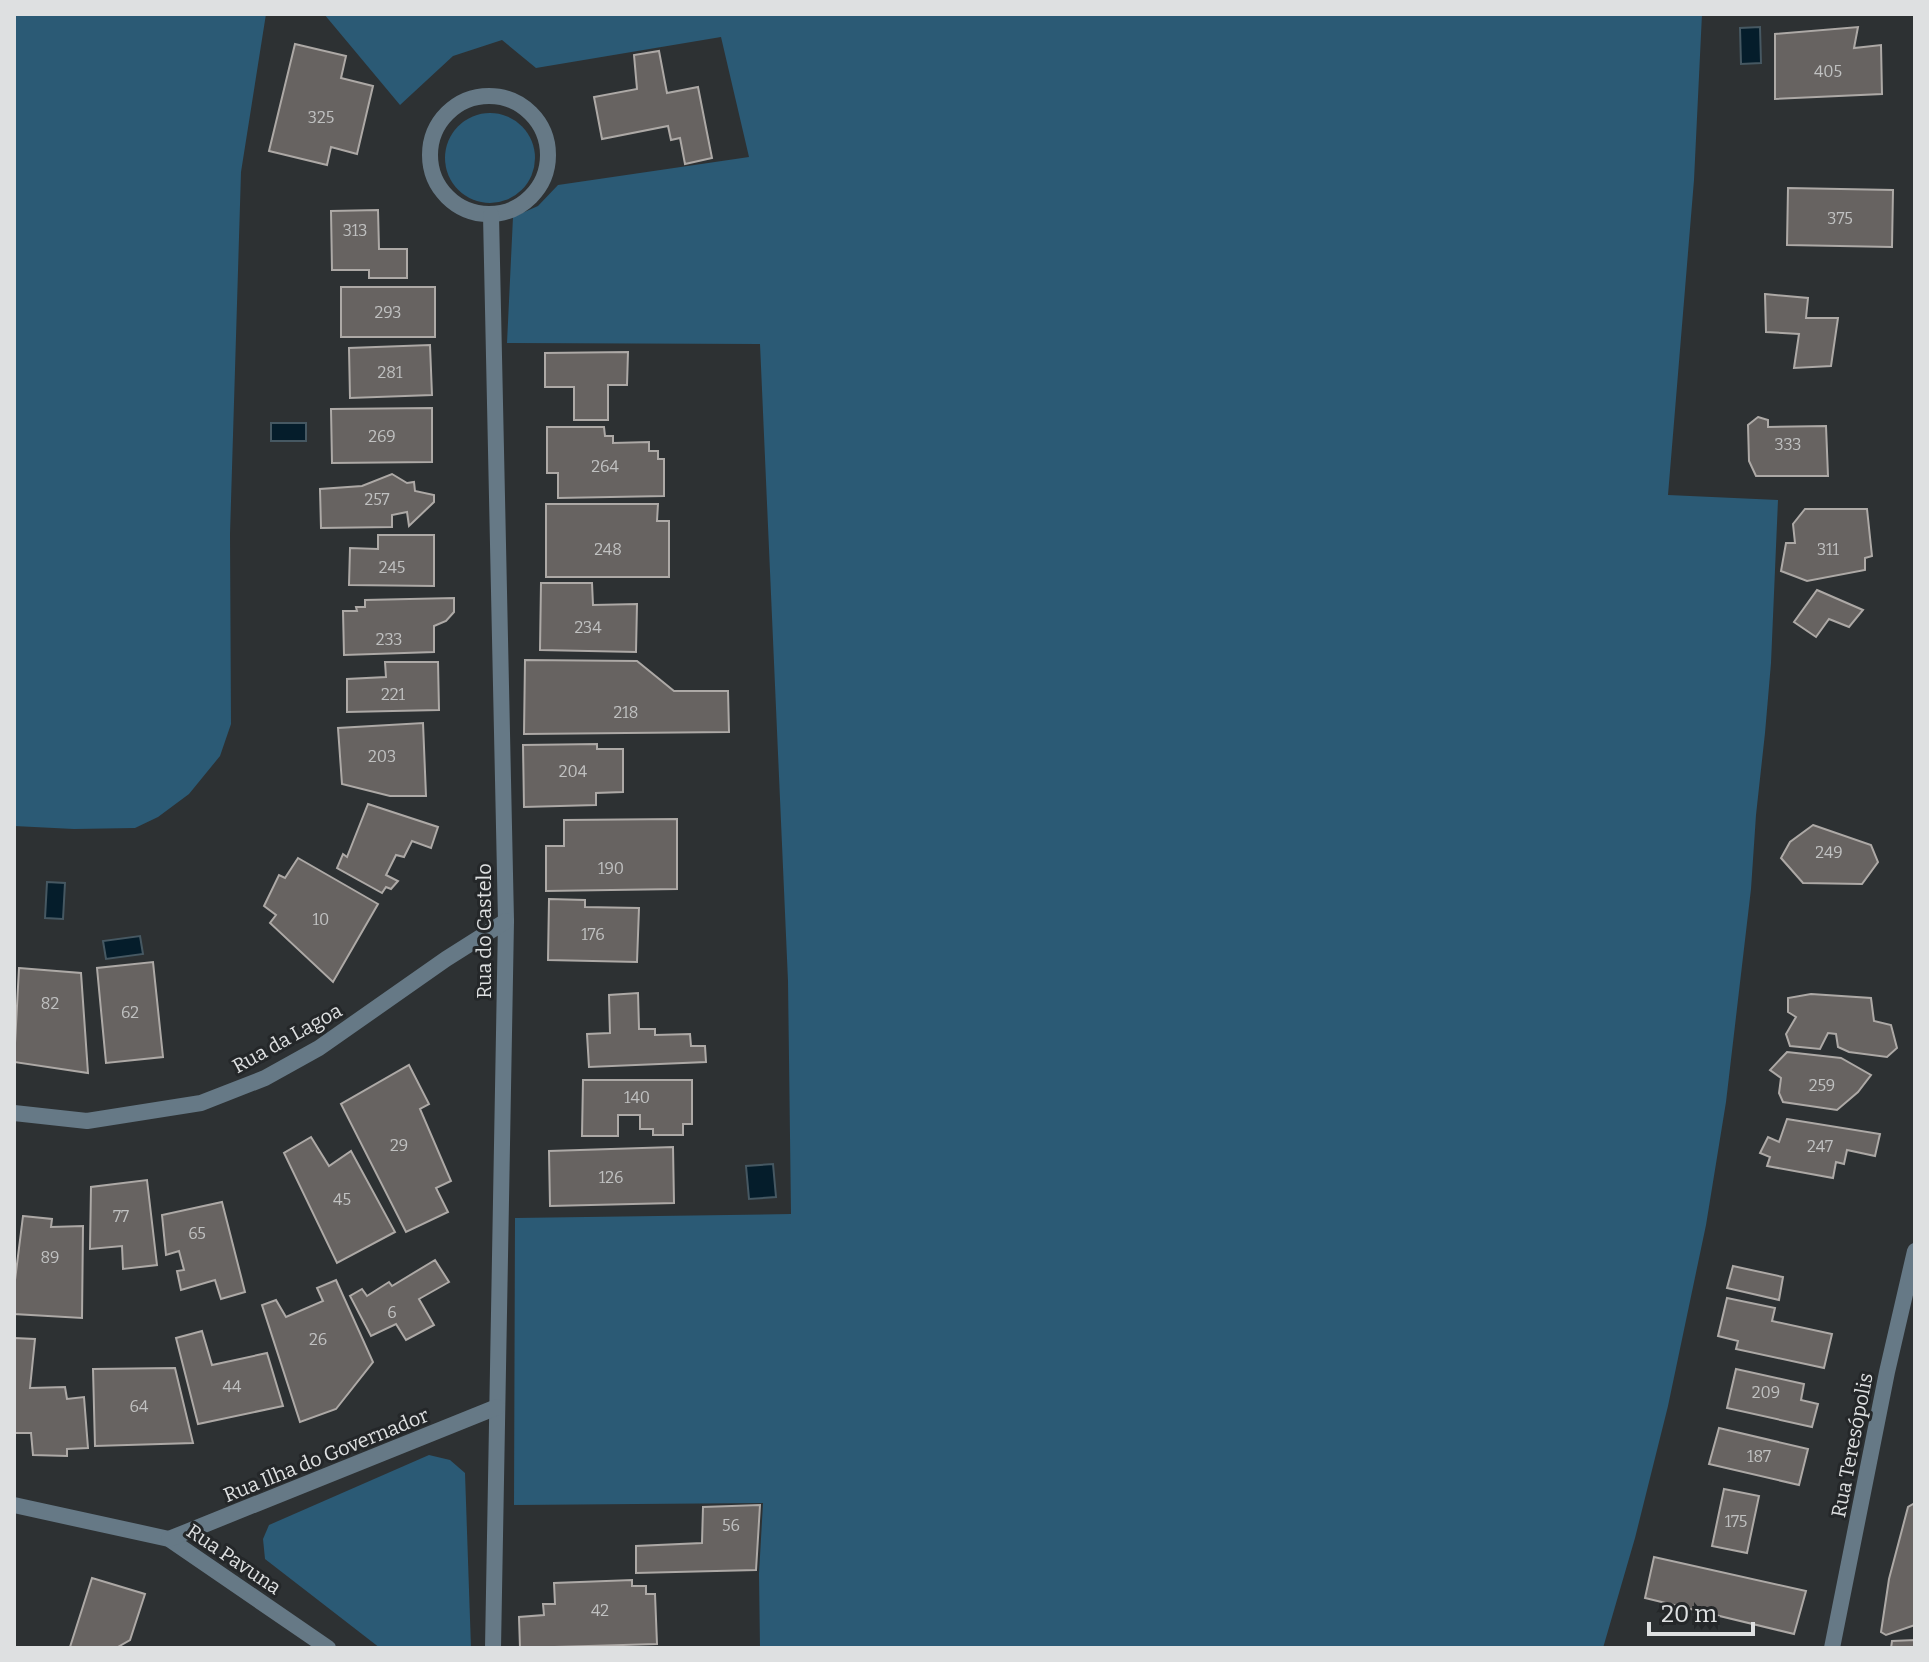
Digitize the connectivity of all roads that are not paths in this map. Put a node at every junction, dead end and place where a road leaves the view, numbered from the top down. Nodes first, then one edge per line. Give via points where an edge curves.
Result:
1 (491, 215) junction
2 (506, 921) junction
3 (14, 1113) edge
4 (1915, 1251) edge
5 (1909, 1307) edge
6 (497, 1407) junction
7 (14, 1505) edge
8 (169, 1539) junction
9 (328, 1648) edge
10 (493, 1648) edge
11 (1832, 1648) edge

1 - 1 street via 513,210 531,198 544,179 549,158 536,117 519,103 476,96 456,105 440,121 431,141 430,163 450,201
1 - 2 street, Rua do Castelo
2 - 3 street, Rua da Lagoa via 319,1048 201,1103 87,1121
2 - 6 street, Rua do Castelo
4 - 5 street, Rua Teresópolis
5 - 11 street, Rua Teresópolis via 1887,1372
6 - 8 street, Rua Ilha do Governador
6 - 10 street, Rua do Castelo
7 - 8 street, Rua Pavuna
8 - 9 street, Rua Pavuna

